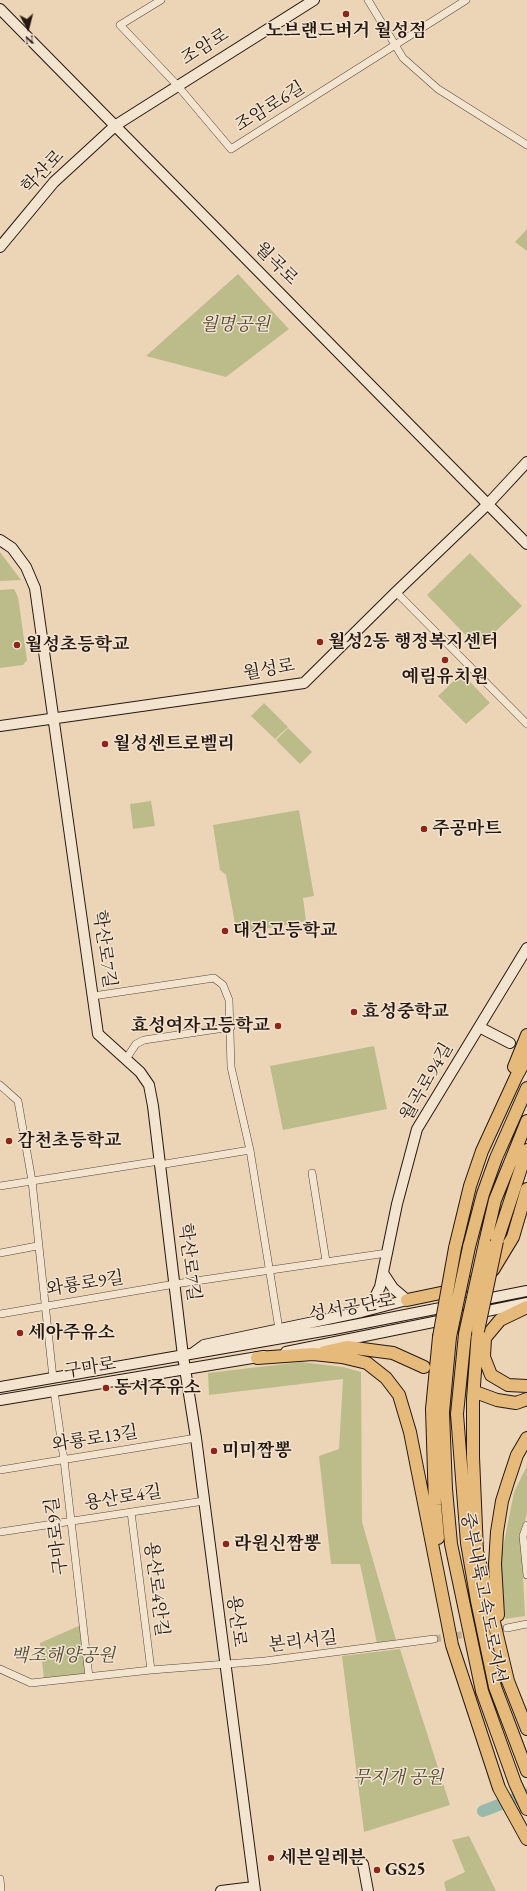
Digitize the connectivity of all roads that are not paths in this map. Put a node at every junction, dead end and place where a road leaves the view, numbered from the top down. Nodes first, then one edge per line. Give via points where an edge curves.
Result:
1 (162, 0) edge
2 (314, 0) edge
3 (368, 0) edge
4 (466, 0) edge
5 (0, 9) edge
6 (396, 46) junction
7 (177, 85) junction
8 (116, 125) junction
9 (527, 144) edge
10 (1, 242) edge
11 (527, 462) edge
12 (488, 504) junction
13 (0, 540) edge
14 (527, 544) edge
15 (396, 592) junction
16 (55, 719) junction
17 (527, 724) edge
18 (0, 726) edge
19 (527, 948) edge
20 (93, 996) junction
21 (231, 1027) junction
22 (479, 1027) junction
23 (527, 1035) edge
24 (510, 1043) dead end
25 (527, 1057) edge
26 (126, 1059) junction
27 (0, 1085) edge
28 (527, 1088) edge
29 (527, 1121) edge
30 (250, 1150) junction
31 (527, 1150) edge
32 (482, 1151) junction
33 (159, 1163) junction
34 (312, 1173) dead end
35 (32, 1181) junction
36 (0, 1186) edge
37 (527, 1189) edge
38 (491, 1242) junction
39 (38, 1246) junction
40 (0, 1253) edge
41 (387, 1253) junction
42 (326, 1261) junction
43 (270, 1270) junction
44 (383, 1273) junction
45 (175, 1284) junction
46 (527, 1291) edge
47 (407, 1300) junction
48 (527, 1303) edge
49 (44, 1306) junction
50 (527, 1307) edge
51 (361, 1312) junction
52 (0, 1314) edge
53 (279, 1329) junction
54 (444, 1337) junction
55 (313, 1354) junction
56 (186, 1355) junction
57 (257, 1358) junction
58 (424, 1367) dead end
59 (185, 1370) junction
60 (53, 1378) junction
61 (527, 1386) edge
62 (0, 1387) edge
63 (54, 1391) junction
64 (478, 1393) dead end
65 (527, 1399) edge
66 (0, 1400) edge
67 (196, 1438) junction
68 (527, 1438) edge
69 (527, 1453) edge
70 (64, 1460) junction
71 (0, 1470) edge
72 (508, 1482) junction
73 (204, 1501) junction
74 (131, 1512) junction
75 (71, 1521) junction
76 (527, 1525) edge
77 (0, 1532) edge
78 (526, 1563) edge
79 (527, 1575) edge
80 (444, 1607) junction
81 (527, 1624) edge
82 (507, 1628) tunnel mouth
83 (434, 1639) tunnel mouth
84 (500, 1648) junction
85 (224, 1664) junction
86 (0, 1669) edge
87 (151, 1670) junction
88 (89, 1677) junction
89 (527, 1729) edge
90 (527, 1771) edge
91 (527, 1809) edge
92 (527, 1839) edge
93 (364, 1864) dead end
94 (0, 1879) edge
95 (255, 1889) edge
96 (1, 1891) edge
97 (221, 1891) edge
98 (368, 1891) edge

1 - 7 street via 120,25
2 - 7 main road, 조암로
3 - 6 street
4 - 6 street, 조암로6길
5 - 8 main road, 월곡로
6 - 7 street, 조암로6길 via 231,149
6 - 9 street via 403,58 438,90
7 - 8 main road, 조암로
8 - 10 main road, 학산로 via 54,182
8 - 12 main road, 월곡로
11 - 12 main road, 월성로
12 - 14 main road, 월곡로
12 - 15 main road, 월성로
13 - 16 main road, 학산로7길 via 12,548 26,567 35,588
15 - 16 main road, 월성로 via 304,683
15 - 17 street
16 - 18 main road, 월성로
16 - 20 main road, 학산로7길
19 - 22 main road, 월곡로94길
20 - 21 street via 214,978 223,986 229,1000
20 - 26 main road, 학산로7길 via 98,1034
21 - 26 street via 144,1040 136,1044
21 - 30 street via 231,1066
22 - 24 main road
22 - 41 main road, 월곡로94길 via 417,1129
23 - 32 highway
25 - 32 highway
26 - 33 main road, 학산로7길 via 149,1084
27 - 35 street via 18,1101
28 - 54 highway, 중부내륙고속도로지선, bridge via 483,1194
29 - 38 highway, 중부내륙고속도로지선 via 495,1200
30 - 33 street
30 - 43 street
31 - 38 highway
32 - 54 highway, bridge via 470,1186 455,1248
33 - 35 street
33 - 45 main road, 학산로7길
34 - 42 street
35 - 36 street
35 - 39 street
37 - 47 highway via 513,1237 493,1270 455,1290
38 - 84 highway, bridge via 478,1331 473,1399 473,1457 477,1551
38 - 90 highway, 중부내륙고속도로지선, bridge via 465,1334 457,1414 467,1543 476,1601 495,1687
39 - 40 street
39 - 49 street
41 - 42 street, 와룡로9길
41 - 44 main road, 월곡로94길
42 - 43 street, 와룡로9길
43 - 45 street, 와룡로9길
43 - 53 street
44 - 47 main road via 393,1288
44 - 51 main road, 월곡로94길 via 375,1297
45 - 49 street, 와룡로9길
45 - 56 main road, 학산로7길
46 - 56 main road, 성서공단로
47 - 51 main road
48 - 57 main road, 성서공단로
49 - 52 street, 와룡로9길
49 - 60 street
50 - 61 highway via 500,1320 485,1338 484,1357 491,1375 508,1385
51 - 53 main road
53 - 56 main road via 204,1345
54 - 80 highway via 432,1409 435,1505
54 - 91 highway, 중부내륙고속도로지선 via 443,1412 451,1544 482,1690 515,1783
55 - 57 highway
55 - 58 highway via 347,1347 393,1353
55 - 80 highway via 366,1363 386,1378 399,1395 410,1432
56 - 59 main road, 용산로
56 - 60 main road, 구마로
57 - 59 main road, 성서공단로
59 - 63 main road, 구마로
59 - 67 main road, 용산로
60 - 62 main road, 구마로
63 - 66 main road, 구마로
63 - 70 street, 구마로9길
64 - 65 highway via 498,1400 516,1402
67 - 70 street, 와룡로13길
67 - 73 main road, 용산로
68 - 72 highway via 517,1454
69 - 72 highway
70 - 71 street, 와룡로13길
70 - 75 street, 구마로9길
72 - 84 highway via 497,1532 495,1564
73 - 74 street, 용산로4길
73 - 85 main road, 용산로
74 - 75 street, 용산로4길
74 - 87 street, 용산로4안길
75 - 77 street, 용산로4길
75 - 88 street, 구마로9길
76 - 78 street via 523,1536
78 - 79 street
80 - 92 highway via 452,1645 499,1788
81 - 82 street
83 - 85 street, 본리서길
84 - 89 highway via 508,1681
85 - 87 street, 본리서길
85 - 95 main road, 용산로
86 - 88 street, 본리서길 via 30,1683
87 - 88 street, 본리서길
93 - 98 main road
94 - 96 street
95 - 97 main road

